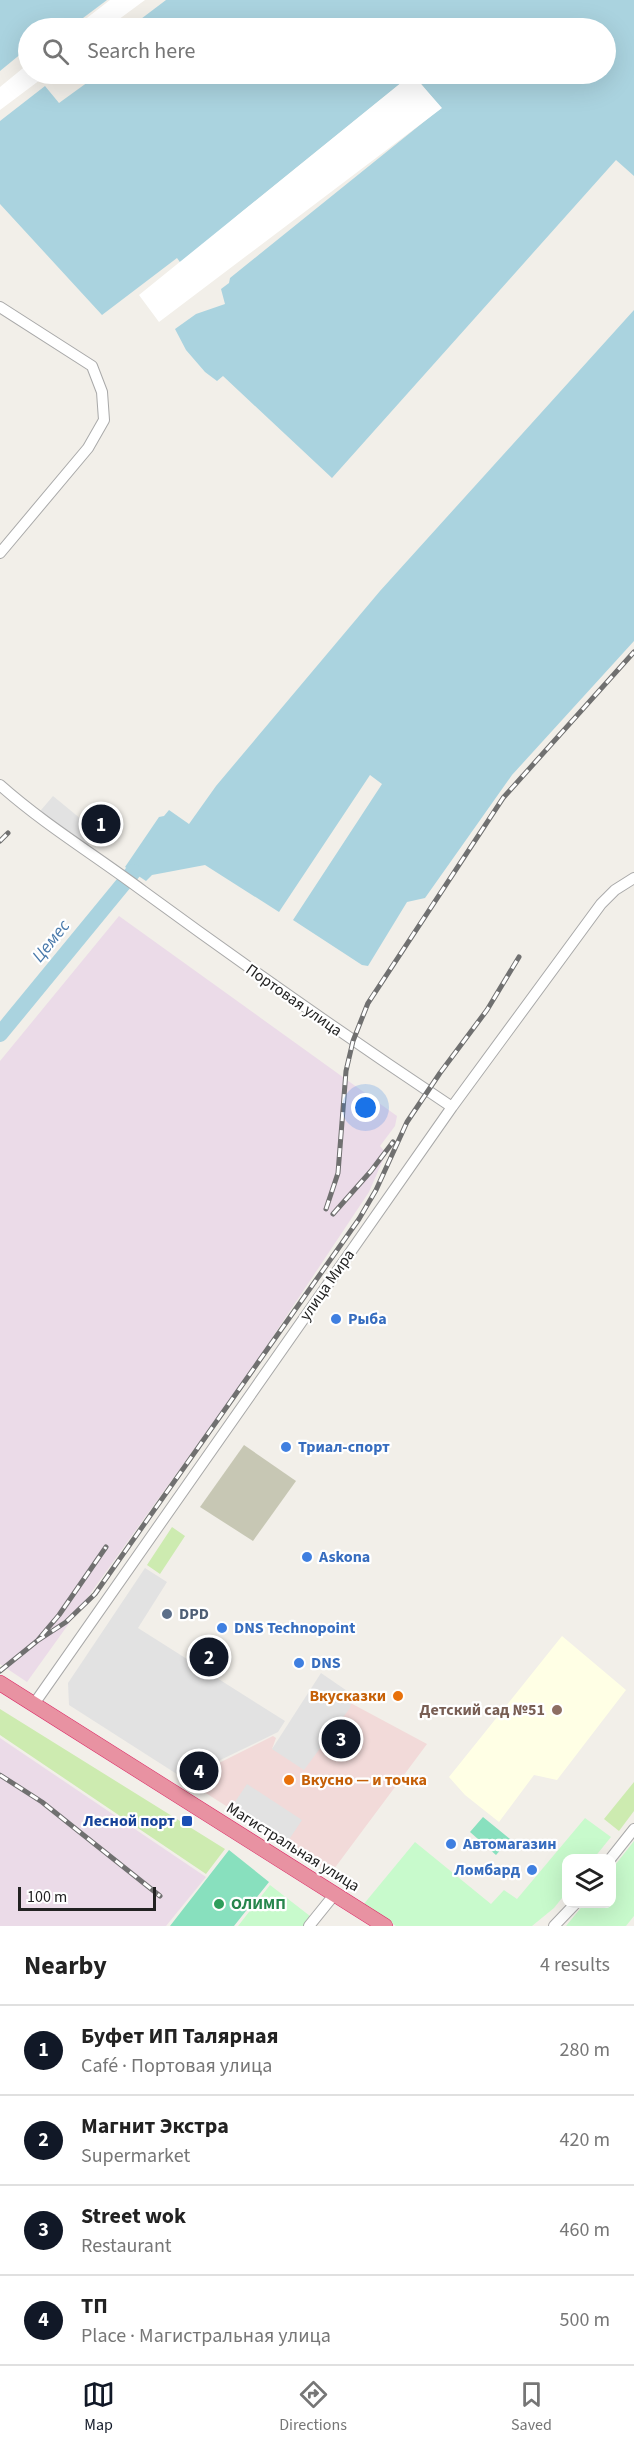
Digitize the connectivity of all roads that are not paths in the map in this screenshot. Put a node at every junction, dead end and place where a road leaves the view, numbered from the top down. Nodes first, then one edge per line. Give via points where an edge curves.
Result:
1 (0, 307) edge
2 (0, 553) edge
3 (0, 785) edge
4 (634, 878) edge
5 (452, 1107) junction
6 (0, 1683) edge
7 (34, 1704) junction
8 (634, 1829) edge
9 (613, 1854) edge
10 (334, 1895) junction
11 (571, 1908) edge
12 (309, 1926) edge
13 (385, 1926) edge
14 (554, 1926) edge

1 - 2 street via 92,366 102,392 104,420 88,448
3 - 5 street, Портовая улица via 61,834 265,981
4 - 5 street, улица Мира via 601,904
5 - 7 street, улица Мира
6 - 7 highway, Магистральная улица
7 - 10 highway, Магистральная улица
8 - 9 street
10 - 12 street
10 - 13 highway, Магистральная улица
11 - 14 street

